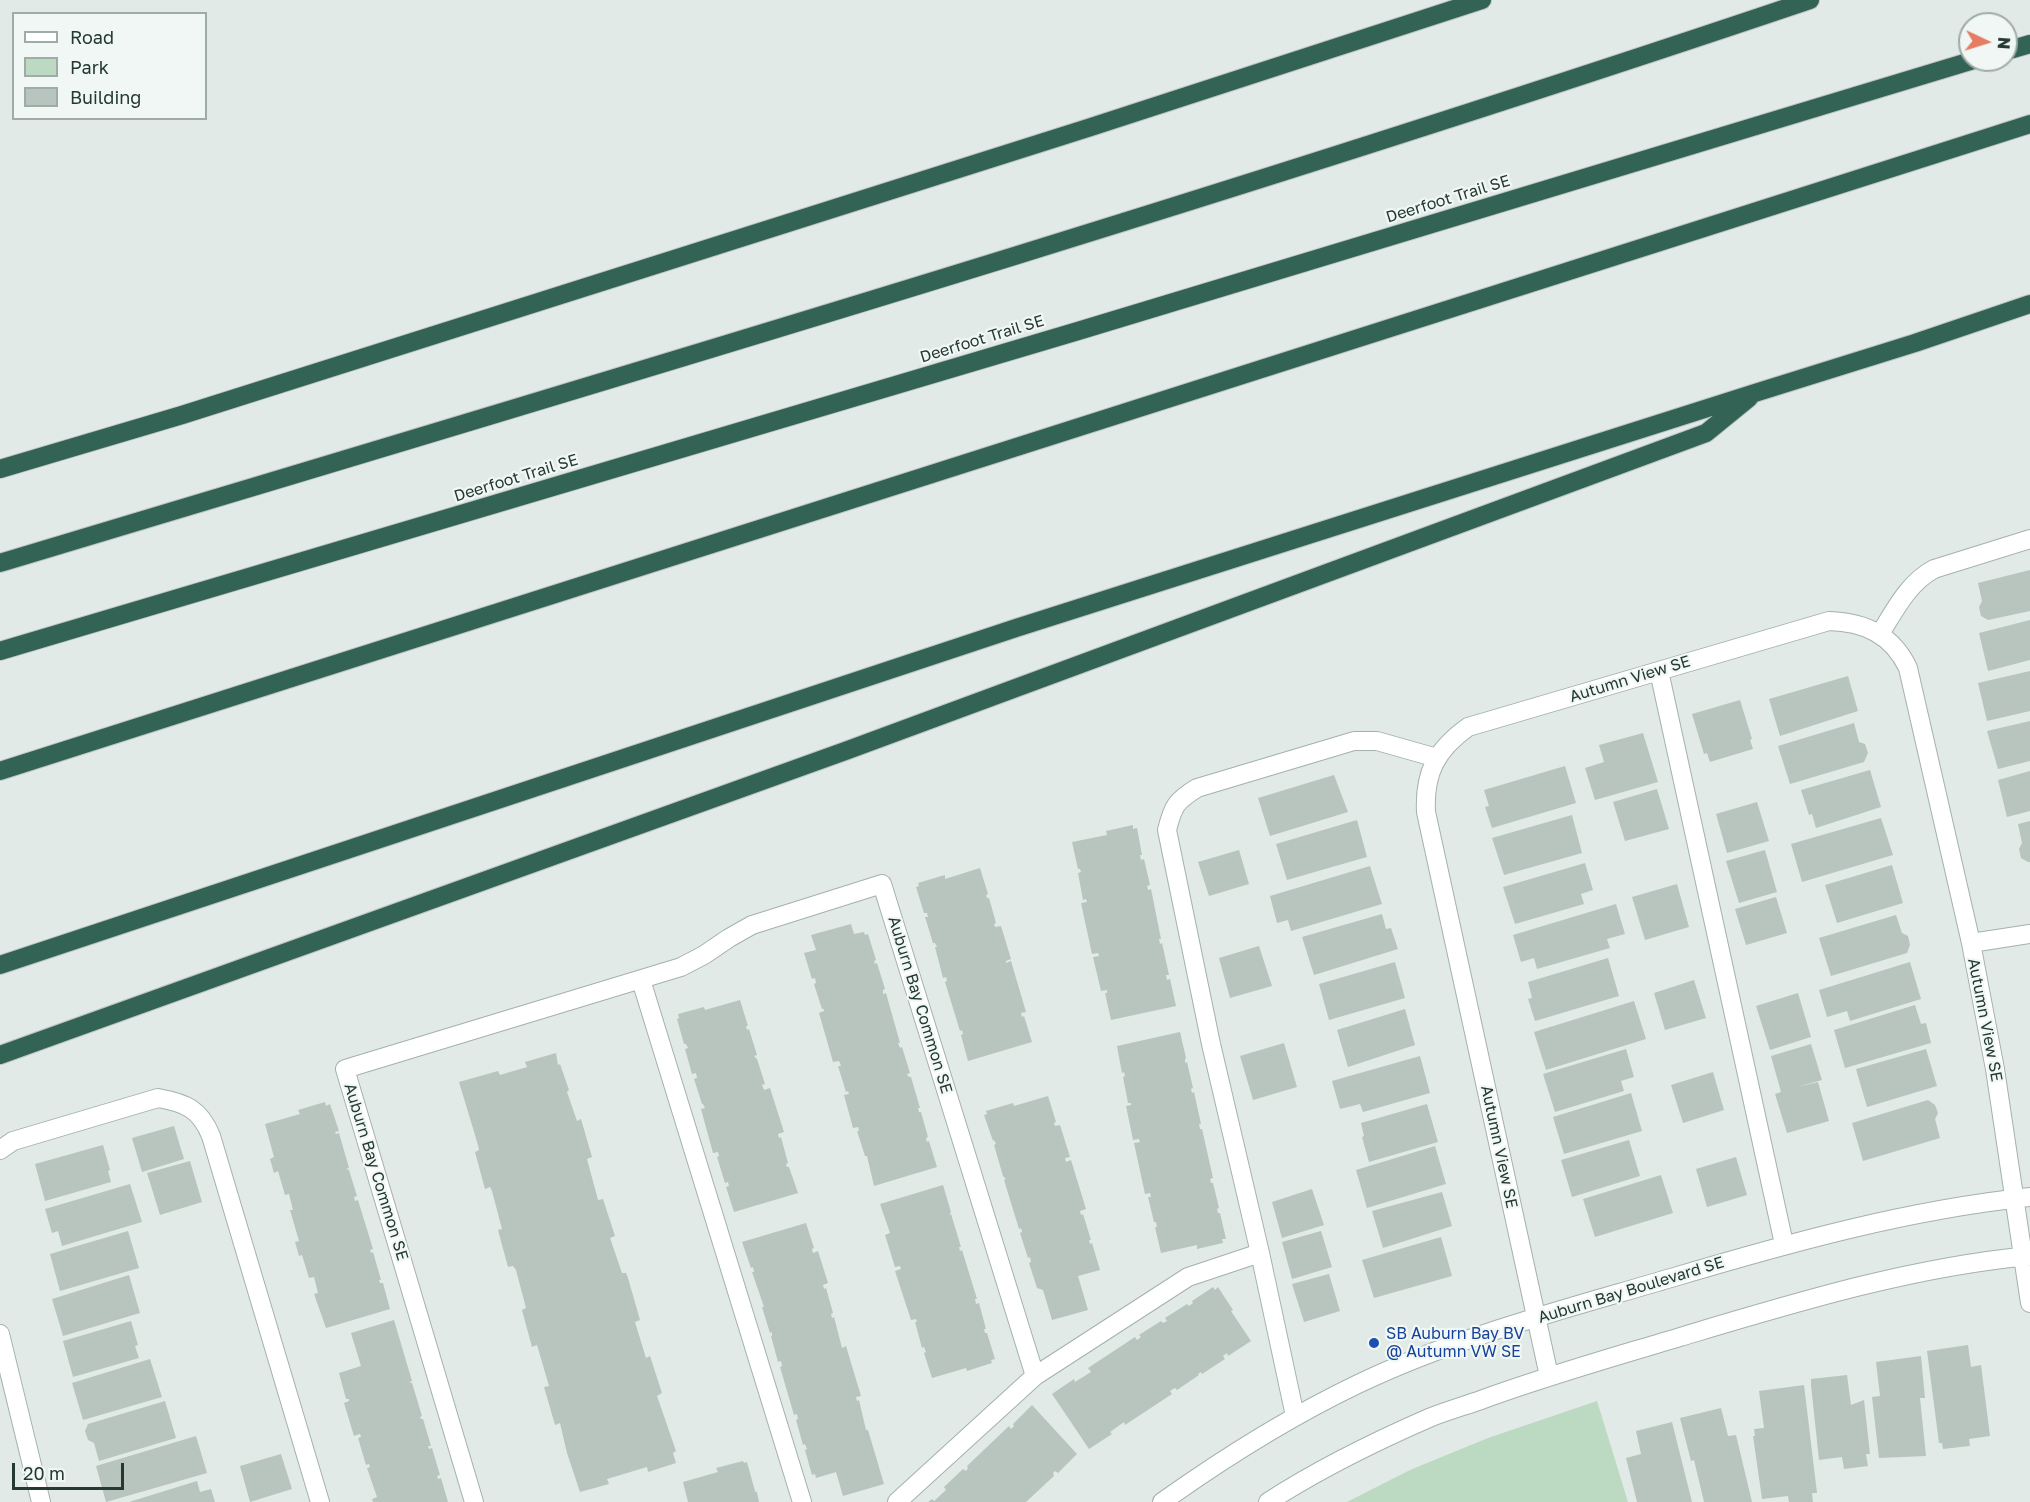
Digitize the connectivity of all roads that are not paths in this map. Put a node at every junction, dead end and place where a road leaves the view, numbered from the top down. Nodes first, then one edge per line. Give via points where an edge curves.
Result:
1 (1482, 0) edge
2 (1809, 0) edge
3 (1958, 65) edge
4 (2030, 124) edge
5 (2030, 304) edge
6 (1758, 392) junction
7 (0, 469) edge
8 (2030, 538) edge
9 (0, 563) edge
10 (1880, 634) junction
11 (0, 651) edge
12 (1659, 670) junction
13 (1437, 758) junction
14 (0, 771) edge
15 (2030, 934) edge
16 (1971, 943) junction
17 (0, 965) edge
18 (641, 980) junction
19 (0, 1055) edge
20 (0, 1150) edge
21 (2023, 1197) edge
22 (1784, 1244) junction
23 (1260, 1253) junction
24 (2027, 1256) edge
25 (2030, 1303) edge
26 (1537, 1318) junction
27 (0, 1334) edge
28 (1035, 1376) junction
29 (1549, 1376) junction
30 (1295, 1416) junction
31 (41, 1502) edge
32 (320, 1502) edge
33 (474, 1502) edge
34 (802, 1502) edge
35 (897, 1502) edge
36 (1162, 1502) edge
37 (1268, 1502) edge

1 - 7 highway via 182,415
2 - 9 highway via 1605,69 929,284
3 - 11 highway, Deerfoot Trail SE via 1067,335
4 - 14 highway
5 - 6 highway
6 - 17 highway via 1016,628
6 - 19 highway via 1706,433 859,746
8 - 10 street via 1924,574 1912,584
10 - 12 street, Autumn View SE via 1851,622 1829,621
10 - 16 street, Autumn View SE via 1895,647 1908,668
12 - 13 street, Autumn View SE via 1468,728 1452,739
12 - 22 street
13 - 23 street via 1377,741 1354,741 1197,788 1183,796 1172,810 1167,830 1171,852
13 - 26 street, Autumn View SE via 1425,792 1426,812
15 - 16 street
16 - 21 street, Autumn View SE
18 - 28 street, Auburn Bay Common SE via 694,961 752,925 882,884
18 - 33 street, Auburn Bay Common SE via 345,1069
18 - 34 street
20 - 32 street via 13,1141 158,1098 180,1102 198,1113 211,1136
21 - 22 street, Auburn Bay Boulevard SE via 1933,1210
21 - 24 street, Autumn View SE
22 - 26 street, Auburn Bay Boulevard SE
23 - 28 street via 1188,1277
23 - 30 street
24 - 25 street, Autumn View SE
24 - 29 street via 1945,1268 1848,1290
26 - 29 street, Autumn View SE
26 - 30 street, Auburn Bay Boulevard SE via 1359,1383
27 - 31 street
28 - 35 street
29 - 37 street via 1431,1418 1304,1479
30 - 36 street, Auburn Bay Boulevard SE via 1215,1464

